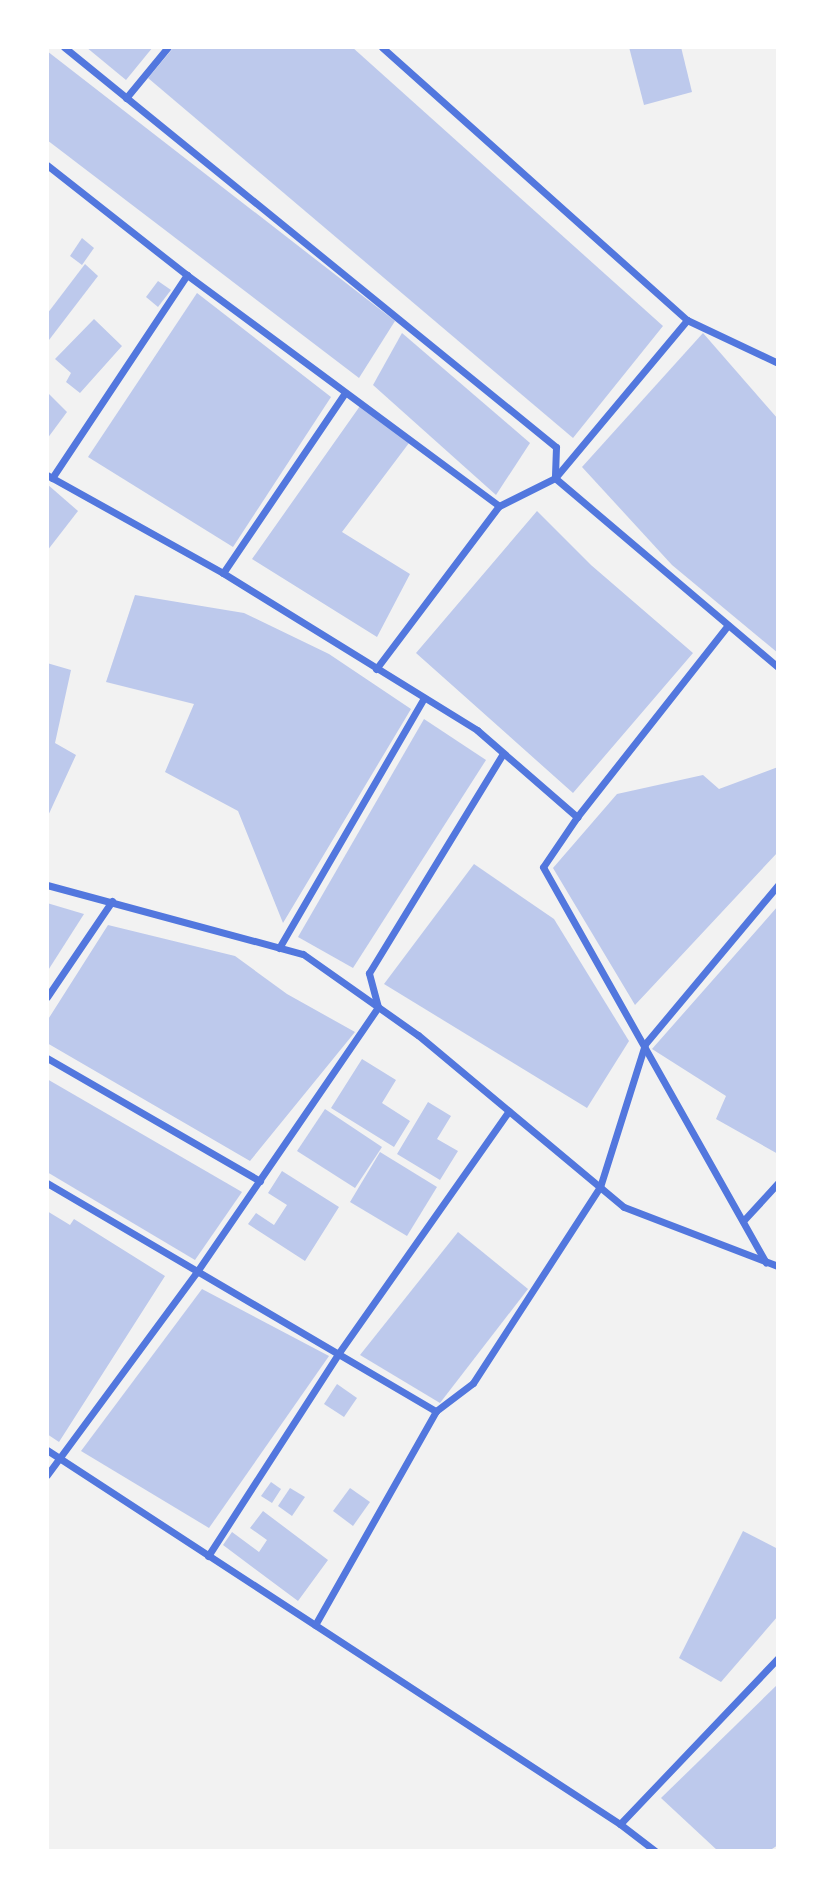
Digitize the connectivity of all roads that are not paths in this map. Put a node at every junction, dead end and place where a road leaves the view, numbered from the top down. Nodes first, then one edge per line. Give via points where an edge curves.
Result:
1 (64, 47) edge
2 (168, 47) edge
3 (382, 47) edge
4 (125, 98) junction
5 (47, 165) edge
6 (187, 275) junction
7 (687, 320) junction
8 (778, 363) edge
9 (345, 393) junction
10 (49, 477) edge
11 (555, 478) junction
12 (499, 506) junction
13 (223, 573) junction
14 (728, 625) junction
15 (778, 667) edge
16 (376, 669) junction
17 (424, 698) junction
18 (502, 755) junction
19 (577, 817) junction
20 (47, 885) edge
21 (778, 885) edge
22 (112, 901) junction
23 (279, 948) junction
24 (47, 997) edge
25 (378, 1007) junction
26 (645, 1044) junction
27 (47, 1058) edge
28 (509, 1111) junction
29 (260, 1181) junction
30 (47, 1183) edge
31 (778, 1184) edge
32 (600, 1188) junction
33 (743, 1221) junction
34 (766, 1262) junction
35 (778, 1266) edge
36 (196, 1273) junction
37 (338, 1354) junction
38 (436, 1411) junction
39 (47, 1450) edge
40 (58, 1459) junction
41 (47, 1475) edge
42 (208, 1556) junction
43 (315, 1625) junction
44 (778, 1658) edge
45 (620, 1824) junction
46 (654, 1851) edge

1 - 4 street
2 - 4 street
3 - 7 street
4 - 11 street via 556,447
5 - 6 street
6 - 9 street
6 - 10 street
7 - 8 street
7 - 11 street
9 - 12 street
9 - 13 street
10 - 13 street
11 - 12 street
11 - 14 street
12 - 16 street
13 - 16 street
14 - 15 street
14 - 19 street
16 - 17 street
17 - 18 street via 477,730
17 - 23 street
18 - 19 street
18 - 25 street via 369,973
19 - 26 street via 546,856 543,867
20 - 22 street
21 - 26 street
22 - 23 street
22 - 24 street
23 - 25 street via 303,954
25 - 28 street
25 - 29 street
26 - 32 street
26 - 33 street
27 - 29 street
28 - 32 street
28 - 37 street
29 - 36 street
30 - 36 street
31 - 33 street
32 - 34 street via 624,1207
32 - 38 street via 472,1383
33 - 34 street
34 - 35 street
36 - 37 street
36 - 40 street
37 - 38 street
37 - 42 street
38 - 43 street
39 - 40 street
40 - 41 street
40 - 42 street
42 - 43 street
43 - 45 street
44 - 45 street
45 - 46 street

